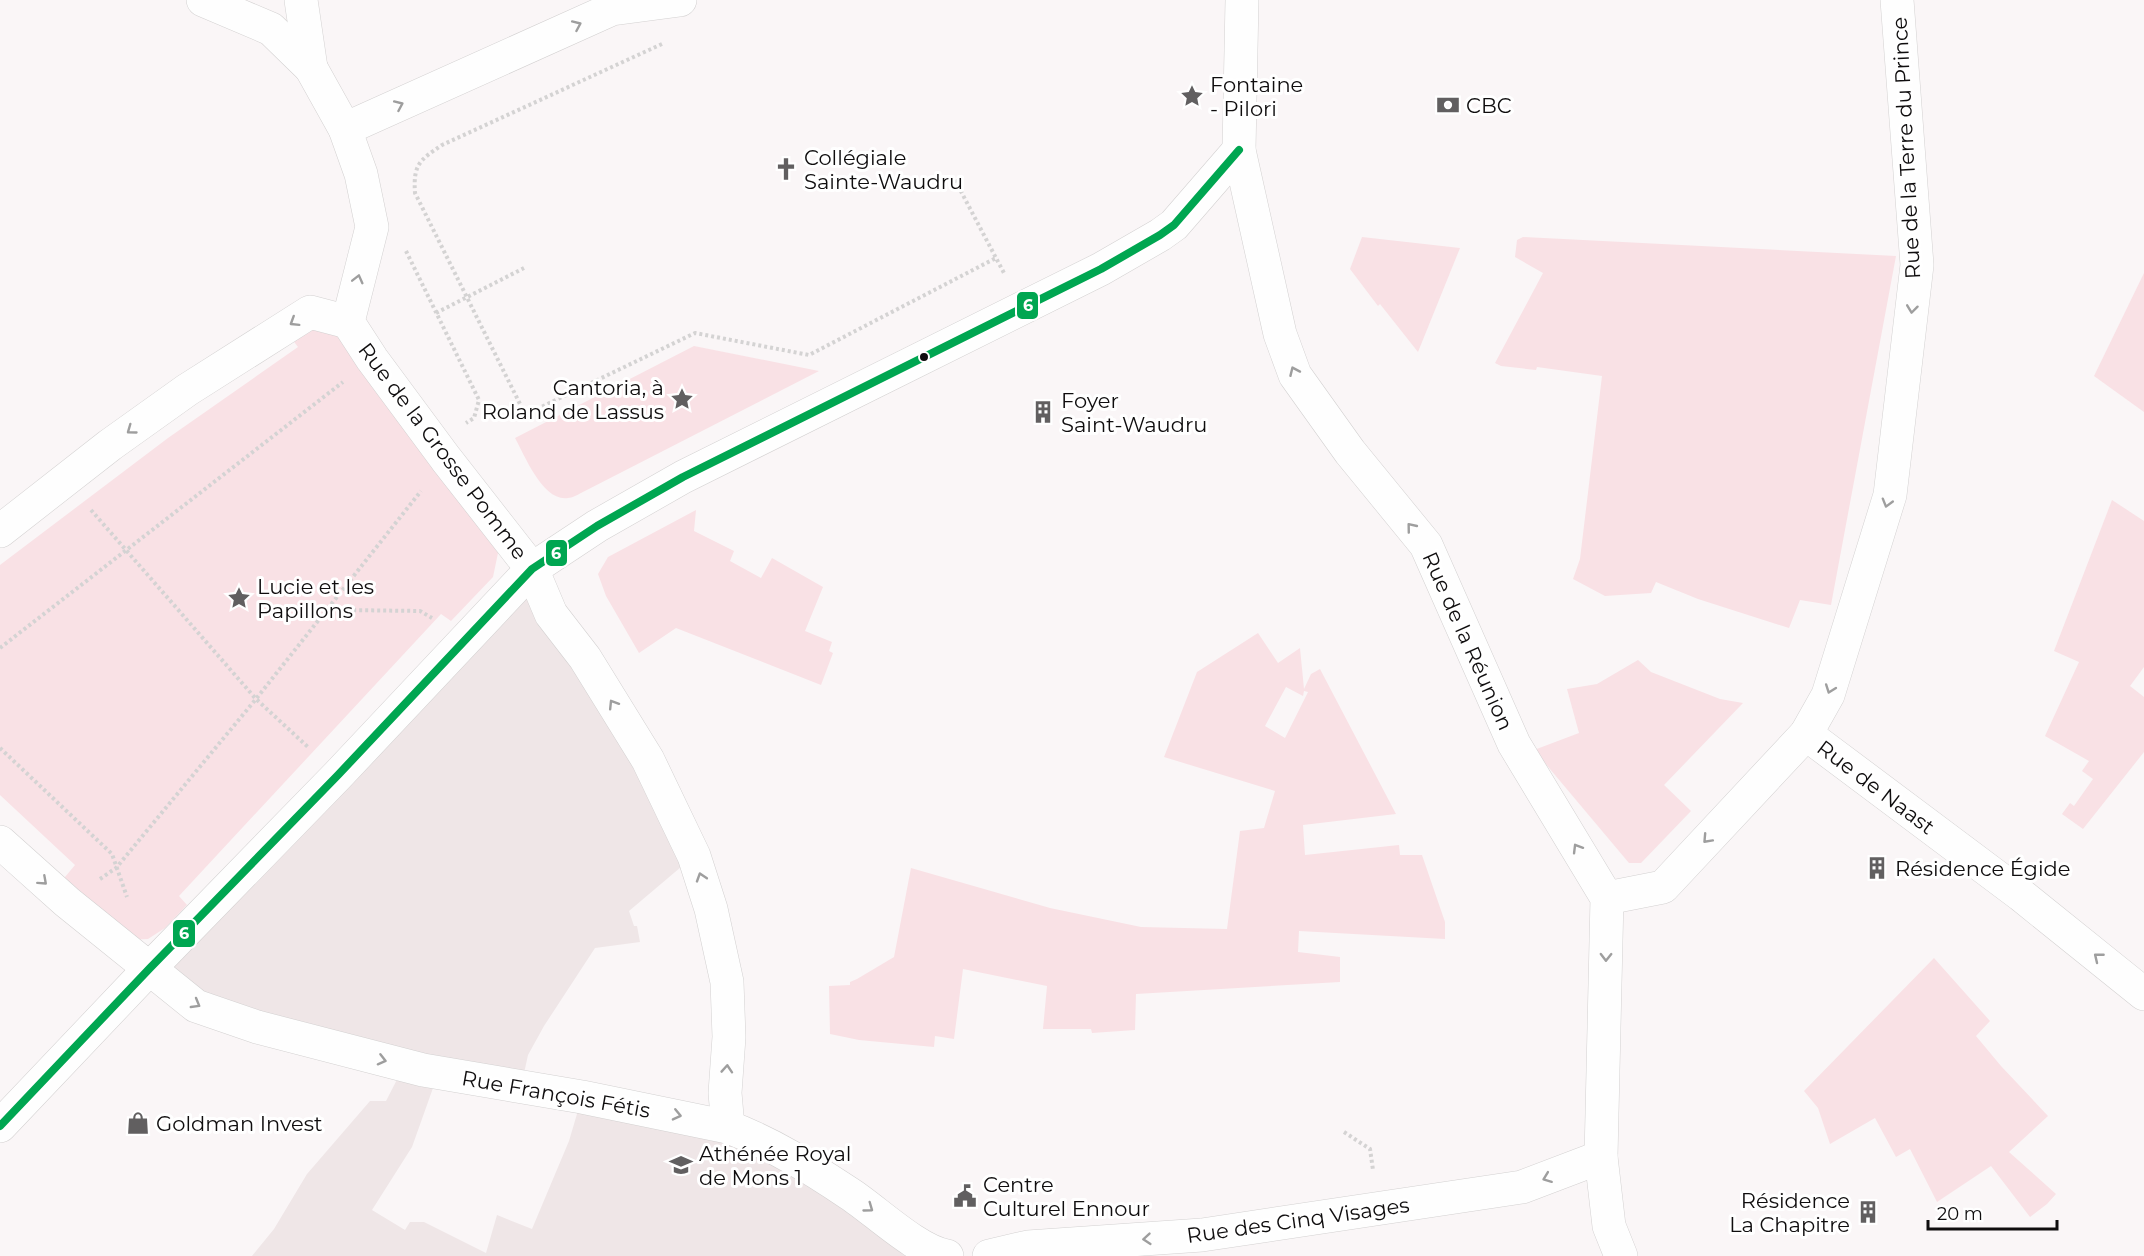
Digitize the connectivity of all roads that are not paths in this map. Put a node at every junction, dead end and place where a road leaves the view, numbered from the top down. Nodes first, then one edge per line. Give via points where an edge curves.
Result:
1 (203, 0) edge
2 (301, 0) edge
3 (680, 0) edge
4 (1242, 0) edge
5 (1897, 0) edge
6 (311, 68) junction
7 (345, 129) junction
8 (1239, 150) junction
9 (348, 322) junction
10 (0, 531) edge
11 (532, 569) junction
12 (1806, 734) junction
13 (0, 842) edge
14 (1607, 898) junction
15 (150, 968) junction
16 (2144, 994) edge
17 (0, 1126) edge
18 (728, 1127) junction
19 (1601, 1157) junction
20 (947, 1256) edge
21 (989, 1256) edge
22 (1621, 1256) edge

1 - 6 street via 271,29
2 - 6 street
7 -> 3 street via 612,9
4 - 8 street, Rue de la Réunion
5 -> 12 street, Rue de la Terre du Prince via 1917,265 1890,495 1828,695
6 - 7 street, Rue de la Grosse Pomme
9 -> 7 street, Rue de la Grosse Pomme via 372,227 361,174
8 - 11 street via 1174,225 1160,235 1101,269 683,477
14 -> 8 street, Rue de la Réunion via 1514,744 1426,545 1350,452 1295,375 1280,334
9 -> 10 street via 310,312 110,445
9 - 11 street, Rue de la Grosse Pomme via 372,360
11 - 15 street
18 -> 11 street, Rue de la Grosse Pomme via 727,982 711,909 694,856 648,760 585,658 551,614
12 -> 14 street, Rue de la Terre du Prince via 1663,887
16 -> 12 street, Rue de Naast via 2021,895
13 -> 15 street, Rue François Fétis
14 -> 19 street
15 - 17 street
15 -> 18 street, Rue François Fétis via 196,1006 257,1027 443,1074
18 -> 20 street, Rue François Fétis via 790,1156 851,1194 911,1239
19 -> 21 street, Rue des Cinq Visages via 1522,1187 1202,1235 1028,1247
19 - 22 street via 1609,1226

